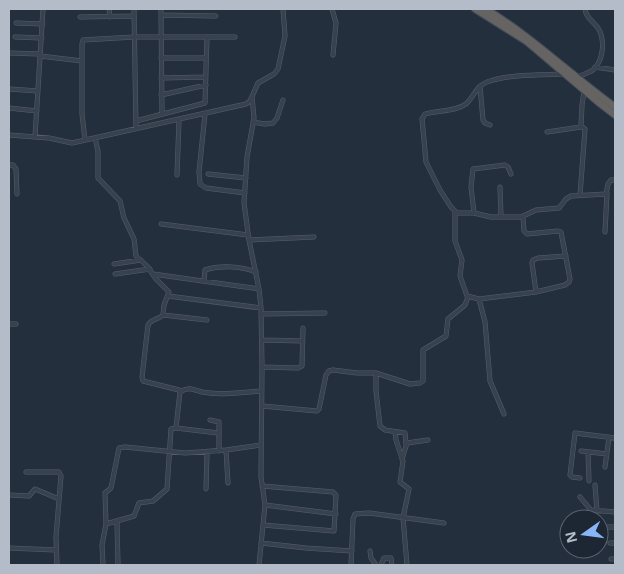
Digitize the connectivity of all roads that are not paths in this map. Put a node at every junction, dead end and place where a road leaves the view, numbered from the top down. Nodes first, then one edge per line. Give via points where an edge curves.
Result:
1 (43, 9) edge
2 (109, 9) edge
3 (134, 9) edge
4 (161, 9) edge
5 (283, 9) edge
6 (332, 9) edge
7 (475, 9) edge
8 (486, 9) edge
9 (585, 9) edge
10 (161, 15) junction
11 (110, 16) junction
12 (134, 16) junction
13 (216, 16) dead end
14 (80, 17) dead end
15 (16, 23) dead end
16 (43, 24) junction
17 (15, 37) dead end
18 (134, 37) junction
19 (161, 37) junction
20 (207, 37) junction
21 (234, 37) dead end
22 (42, 38) junction
23 (9, 53) edge
24 (40, 55) junction
25 (333, 55) dead end
26 (161, 58) junction
27 (206, 58) junction
28 (82, 61) junction
29 (595, 67) junction
30 (615, 70) edge
31 (564, 74) junction
32 (206, 77) junction
33 (576, 77) junction
34 (161, 78) junction
35 (206, 85) junction
36 (480, 86) junction
37 (9, 90) edge
38 (38, 91) junction
39 (584, 91) junction
40 (162, 95) junction
41 (252, 97) junction
42 (283, 100) dead end
43 (615, 107) edge
44 (9, 108) edge
45 (37, 111) junction
46 (162, 114) junction
47 (205, 114) junction
48 (615, 115) edge
49 (179, 120) junction
50 (136, 121) junction
51 (253, 122) junction
52 (490, 125) dead end
53 (582, 127) junction
54 (136, 129) junction
55 (547, 132) dead end
56 (9, 135) edge
57 (36, 137) junction
58 (95, 138) junction
59 (85, 140) junction
60 (9, 165) edge
61 (208, 174) dead end
62 (511, 174) dead end
63 (177, 175) dead end
64 (246, 178) junction
65 (615, 180) edge
66 (500, 187) dead end
67 (606, 192) junction
68 (244, 193) junction
69 (17, 194) dead end
70 (580, 195) junction
71 (455, 211) junction
72 (474, 213) junction
73 (501, 217) junction
74 (523, 217) junction
75 (161, 224) dead end
76 (605, 232) dead end
77 (314, 237) dead end
78 (248, 238) junction
79 (566, 256) junction
80 (141, 260) junction
81 (114, 264) dead end
82 (151, 271) junction
83 (256, 272) junction
84 (115, 274) dead end
85 (204, 281) junction
86 (259, 289) junction
87 (536, 292) junction
88 (168, 296) junction
89 (468, 297) junction
90 (479, 299) junction
91 (261, 308) junction
92 (325, 313) dead end
93 (262, 314) junction
94 (163, 315) junction
95 (207, 320) dead end
96 (9, 324) edge
97 (16, 324) dead end
98 (303, 328) dead end
99 (262, 340) junction
100 (303, 341) junction
101 (262, 367) junction
102 (376, 373) junction
103 (262, 391) junction
104 (180, 392) junction
105 (262, 406) junction
106 (504, 414) dead end
107 (210, 420) dead end
108 (176, 428) junction
109 (395, 432) junction
110 (218, 433) junction
111 (608, 437) junction
112 (615, 438) edge
113 (428, 440) dead end
114 (406, 444) junction
115 (261, 446) junction
116 (226, 450) junction
117 (169, 451) junction
118 (219, 451) junction
119 (582, 451) dead end
120 (207, 452) junction
121 (588, 452) junction
122 (607, 454) junction
123 (402, 459) junction
124 (605, 467) dead end
125 (26, 472) dead end
126 (580, 478) dead end
127 (589, 480) dead end
128 (228, 483) dead end
129 (595, 485) dead end
130 (262, 486) junction
131 (206, 489) dead end
132 (9, 495) edge
133 (580, 497) dead end
134 (59, 499) junction
135 (265, 505) junction
136 (589, 509) edge
137 (597, 509) edge
138 (336, 514) junction
139 (403, 518) junction
140 (116, 522) junction
141 (444, 523) dead end
142 (106, 524) junction
143 (263, 524) junction
144 (261, 543) junction
145 (610, 543) dead end
146 (615, 543) edge
147 (9, 548) edge
148 (56, 550) junction
149 (370, 551) dead end
150 (352, 552) junction
151 (57, 565) edge
152 (104, 565) edge
153 (118, 565) edge
154 (259, 565) edge
155 (351, 565) edge
156 (376, 565) edge
157 (382, 565) edge
158 (392, 565) edge
159 (407, 565) edge

1 - 16 street
2 - 11 street
3 - 12 street
4 - 10 street
5 - 41 street via 285,36 278,69 258,83
6 - 25 street via 336,23
7 - 31 highway via 526,41
8 - 33 highway via 544,49
9 - 29 street via 602,38 601,56
10 - 13 street
10 - 19 street
11 - 12 street
11 - 14 street
12 - 18 street
15 - 16 street
16 - 22 street
17 - 22 street
18 - 19 street
18 - 28 street via 83,40
18 - 50 street
19 - 20 street
19 - 26 street
20 - 21 street
20 - 27 street
22 - 24 street
23 - 24 street
24 - 28 street
24 - 38 street
26 - 27 street
26 - 34 street
27 - 32 street
28 - 59 street
29 - 30 street
29 - 33 street
31 - 36 street via 502,79
31 - 39 highway
32 - 34 street
32 - 35 street
33 - 43 highway
34 - 40 street
35 - 40 street
35 - 46 street via 204,104
36 - 52 street via 483,120
36 - 71 street via 462,106 424,114 422,119 426,162
37 - 38 street
38 - 45 street
39 - 48 highway
39 - 53 street
40 - 46 street
41 - 47 street via 244,105
41 - 51 street
42 - 51 street via 272,123
44 - 45 street
45 - 57 street
46 - 50 street
47 - 49 street
47 - 68 street via 200,184 206,188
49 - 54 street
49 - 63 street
50 - 54 street
51 - 64 street
53 - 55 street
53 - 70 street via 585,129
54 - 58 street
56 - 57 street
57 - 59 street via 70,143
58 - 59 street
58 - 80 street via 97,176 120,202 134,239 135,253
60 - 69 street via 16,169
61 - 64 street
62 - 72 street via 505,165 473,169
64 - 68 street
65 - 67 street via 608,182
66 - 73 street
67 - 70 street
67 - 76 street
68 - 78 street
70 - 74 street via 568,197 559,208 533,211
71 - 72 street via 459,214
71 - 89 street via 456,240 462,260 460,273
72 - 73 street
73 - 74 street
74 - 79 street via 527,234 561,232
75 - 78 street
77 - 78 street
78 - 83 street
79 - 87 street via 569,282
79 - 87 street via 538,258 532,262
80 - 81 street
80 - 82 street
82 - 84 street
82 - 85 street
82 - 88 street via 168,289
83 - 85 street via 219,266 205,270
83 - 86 street
85 - 86 street
86 - 91 street
87 - 90 street
88 - 91 street
88 - 94 street
89 - 90 street
89 - 102 street via 465,305 448,319 448,333 444,339 423,350 423,380 420,383 411,384
90 - 106 street via 485,322 490,381
91 - 93 street
92 - 93 street
93 - 99 street
94 - 95 street
94 - 104 street via 148,325 143,379 145,383
96 - 97 street
98 - 100 street
99 - 100 street
99 - 101 street
100 - 101 street via 300,368
101 - 103 street
102 - 105 street via 330,370 324,378 317,412
102 - 109 street via 380,426
103 - 104 street via 220,393 191,388
103 - 105 street
104 - 108 street
105 - 115 street
107 - 110 street via 219,422
108 - 110 street
108 - 117 street via 171,429
109 - 114 street via 405,434
109 - 123 street
110 - 118 street
111 - 112 street
111 - 122 street
111 - 126 street via 575,433 570,475
113 - 114 street
114 - 123 street
115 - 116 street
115 - 130 street
116 - 118 street
116 - 128 street
117 - 120 street
117 - 140 street via 167,489 153,501 139,503 134,516
117 - 142 street via 119,448 111,488 105,493
118 - 120 street
119 - 121 street
120 - 131 street
121 - 122 street
121 - 127 street
122 - 124 street
123 - 139 street via 400,482 409,489
125 - 134 street via 60,473
129 - 137 street
130 - 135 street
130 - 138 street via 333,492
132 - 134 street via 29,496 34,490
133 - 136 street
134 - 148 street
135 - 138 street
135 - 143 street
138 - 143 street via 334,531
139 - 141 street
139 - 150 street via 355,514
139 - 159 street
140 - 142 street
140 - 153 street
142 - 152 street via 102,545
143 - 144 street
144 - 150 street
144 - 154 street
145 - 146 street
147 - 148 street
148 - 151 street
149 - 156 street
150 - 155 street
157 - 158 street via 384,558 391,558

